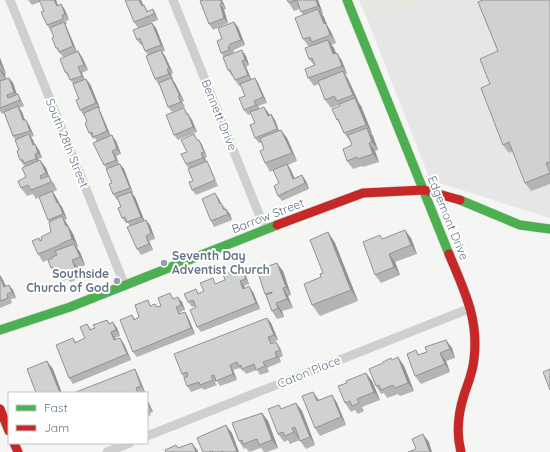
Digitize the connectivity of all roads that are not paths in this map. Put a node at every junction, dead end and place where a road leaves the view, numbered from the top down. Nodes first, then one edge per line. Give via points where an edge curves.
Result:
1 (10, 0) edge
2 (173, 0) edge
3 (346, 0) edge
4 (424, 190) junction
5 (265, 229) junction
6 (550, 229) edge
7 (125, 286) junction
8 (471, 308) junction
9 (0, 330) edge
10 (0, 409) edge
11 (8, 429) edge
12 (148, 436) edge
13 (127, 444) edge
14 (107, 452) edge
15 (461, 452) edge

1 - 7 street, South 28th Street
2 - 5 street, Bennett Drive
3 - 4 street, Edgemont Drive
4 - 5 street, Barrow Street via 363,193
4 - 6 street, Barrow Street via 455,198 520,225
4 - 8 street, Edgemont Drive
5 - 7 street, Barrow Street
7 - 9 street, Barrow Street
8 - 12 street, Caton Place
8 - 15 street, Edgemont Drive via 476,348 473,370 463,397 458,424
10 - 11 street
13 - 14 street

